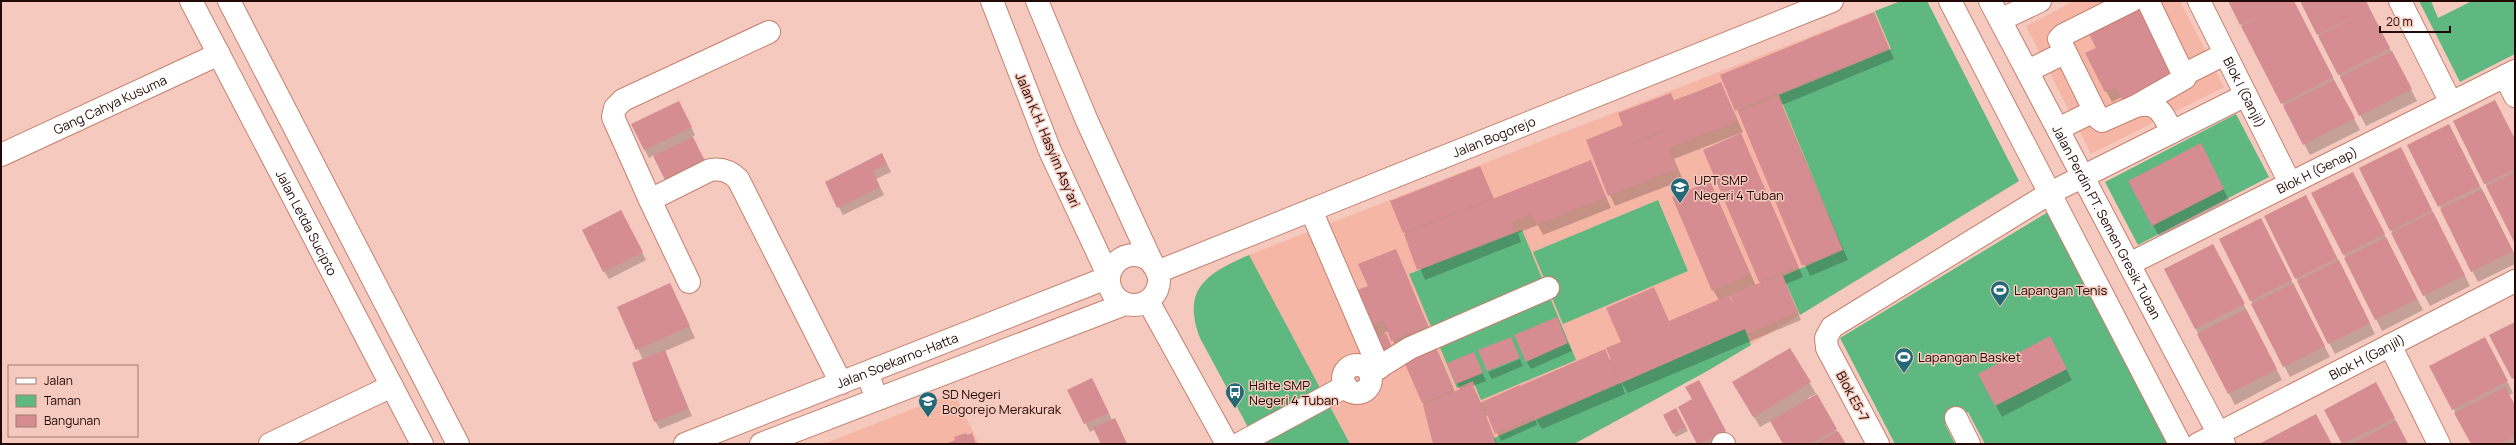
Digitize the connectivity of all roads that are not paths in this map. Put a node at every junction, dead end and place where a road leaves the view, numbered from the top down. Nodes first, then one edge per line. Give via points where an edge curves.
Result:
1 (191, 1) edge
2 (228, 1) edge
3 (992, 1) edge
4 (1037, 1) edge
5 (1832, 1) edge
6 (1950, 1) edge
7 (1990, 1) edge
8 (2040, 1) edge
9 (2104, 1) edge
10 (2131, 1) edge
11 (2199, 1) edge
12 (2400, 1) edge
13 (2155, 3) edge
14 (2000, 20) junction
15 (2092, 20) junction
16 (769, 32) dead end
17 (2064, 53) junction
18 (219, 54) junction
19 (2225, 54) junction
20 (2028, 71) junction
21 (2510, 73) edge
22 (2185, 74) junction
23 (2246, 95) junction
24 (2515, 96) edge
25 (2451, 103) junction
26 (2136, 106) junction
27 (2094, 111) junction
28 (2058, 129) junction
29 (2172, 132) junction
30 (1, 155) edge
31 (2083, 177) junction
32 (2290, 183) junction
33 (2050, 193) junction
34 (650, 200) junction
35 (1311, 210) junction
36 (2129, 264) junction
37 (1155, 269) junction
38 (1109, 277) junction
39 (2515, 281) edge
40 (689, 282) dead end
41 (1548, 288) dead end
42 (1148, 301) junction
43 (1125, 304) junction
44 (2390, 345) junction
45 (1374, 370) junction
46 (867, 373) junction
47 (841, 383) junction
48 (392, 386) junction
49 (877, 399) junction
50 (1956, 418) dead end
51 (2221, 439) edge
52 (270, 444) edge
53 (422, 444) edge
54 (458, 444) edge
55 (686, 444) edge
56 (761, 444) edge
57 (1227, 444) edge
58 (1239, 444) edge
59 (1878, 444) edge
60 (1969, 444) edge
61 (2180, 444) edge
62 (2198, 444) edge
63 (2439, 444) edge

1 - 18 main road, Jalan Letda Sucipto
2 - 54 main road
3 - 38 main road, Jalan K.H. Hasyim Asy'ari via 1050,151
4 - 37 main road via 1087,121
5 - 35 main road, Jalan Bogorejo
6 - 33 main road
7 - 14 main road, Jalan Perdin PT. Semen Gresik Tuban
8 - 14 main road
9 - 15 main road via 2101,12
10 - 15 main road
11 - 19 main road, Blok I (Ganjil)
12 - 25 main road
13 - 22 main road
14 - 20 main road, Jalan Perdin PT. Semen Gresik Tuban
15 - 17 main road via 2062,36 2059,42
16 - 34 main road via 623,100 615,108 614,122
17 - 20 main road
17 - 27 main road
18 - 30 main road, Gang Cahya Kusuma
18 - 48 main road, Jalan Letda Sucipto
19 - 22 main road
19 - 23 main road, Blok I (Ganjil)
20 - 28 main road, Jalan Perdin PT. Semen Gresik Tuban
21 - 24 main road
21 - 25 main road, Blok H (Genap)
22 - 26 main road via 2183,81
23 - 29 main road
23 - 32 main road, Blok I (Ganjil)
25 - 32 main road, Blok H (Genap)
26 - 27 main road via 2104,121 2098,118
26 - 29 main road via 2147,104 2157,107
27 - 28 main road
28 - 31 main road, Jalan Perdin PT. Semen Gresik Tuban
29 - 31 main road
31 - 33 main road
31 - 36 main road, Jalan Perdin PT. Semen Gresik Tuban
32 - 36 main road, Blok H (Genap)
33 - 59 main road, Blok E5-7 via 1834,325 1827,335 1827,348
33 - 61 main road
34 - 40 main road
34 - 47 main road via 710,170 721,169 733,174 743,185
35 - 37 main road, Jalan Bogorejo
35 - 45 main road
36 - 51 main road, Jalan Perdin PT. Semen Gresik Tuban
37 - 38 main road via 1139,256 1127,257 1116,263
37 - 42 main road via 1157,288
38 - 43 main road via 1112,294
38 - 46 main road, Jalan Soekarno-Hatta
39 - 44 main road, Blok H (Ganjil)
41 - 45 main road via 1410,348
42 - 43 main road
42 - 57 main road
43 - 49 main road
44 - 51 main road, Blok H (Ganjil)
44 - 63 main road
45 - 58 main road via 1350,366 1344,376 1346,386
46 - 47 main road, Jalan Soekarno-Hatta
46 - 49 main road
47 - 55 main road, Jalan Soekarno-Hatta
48 - 52 main road
48 - 53 main road, Jalan Letda Sucipto
49 - 56 main road
50 - 60 main road
51 - 62 main road, Blok H (Ganjil)

